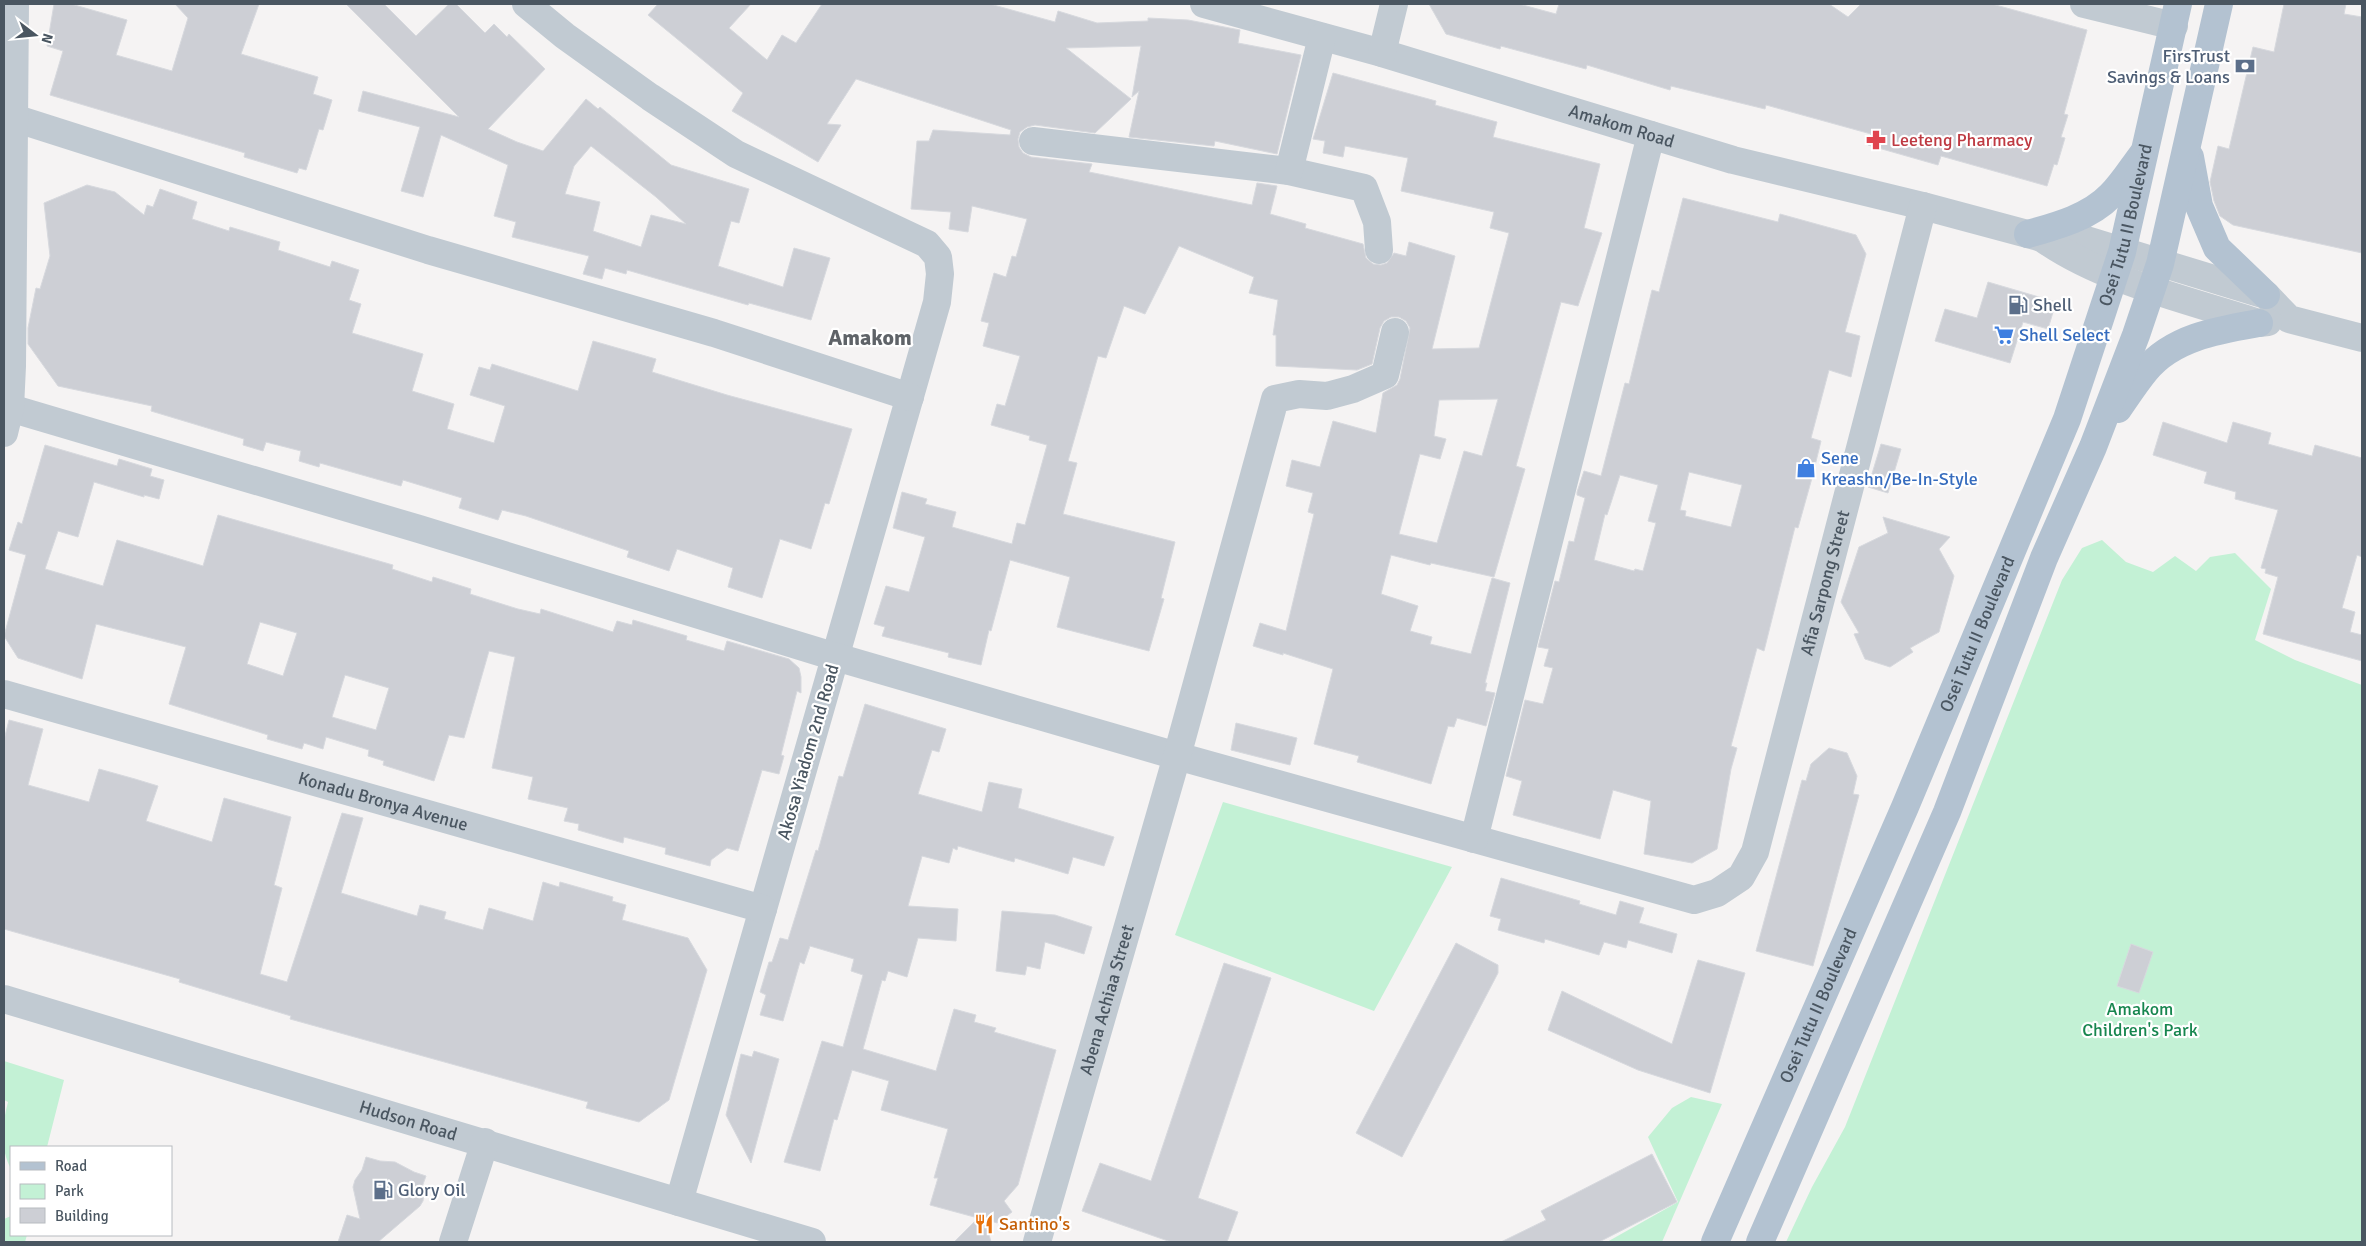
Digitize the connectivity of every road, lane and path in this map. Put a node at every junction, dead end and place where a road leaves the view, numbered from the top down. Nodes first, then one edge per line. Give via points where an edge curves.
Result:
1 (15, 4) edge
2 (526, 4) edge
3 (1204, 4) edge
4 (1394, 4) edge
5 (2084, 4) edge
6 (2219, 4) edge
7 (2176, 15) edge
8 (1322, 37) junction
9 (1382, 53) junction
10 (14, 118) junction
11 (1651, 135) junction
12 (1034, 141) dead end
13 (2147, 148) junction
14 (2188, 148) junction
15 (1289, 171) junction
16 (1923, 206) junction
17 (2035, 236) junction
18 (1379, 250) dead end
19 (2118, 264) junction
20 (2157, 276) junction
21 (2266, 295) junction
22 (2289, 319) junction
23 (2259, 323) junction
24 (1395, 332) dead end
25 (2362, 338) edge
26 (910, 397) junction
27 (7, 420) edge
28 (2093, 448) junction
29 (836, 657) junction
30 (4, 694) edge
31 (1177, 756) junction
32 (1474, 839) junction
33 (763, 909) junction
34 (4, 999) edge
35 (485, 1142) junction
36 (679, 1202) junction
37 (453, 1242) edge
38 (812, 1242) edge
39 (1037, 1242) edge
40 (1715, 1242) edge
41 (1760, 1242) edge

1 - 10 street
2 - 26 street, Akosa Yiadom 2nd Road via 588,53 736,154 927,244 938,257 937,302
3 - 8 street, Amakom Road
4 - 9 street
5 - 7 street
6 - 14 main road, Osei Tutu II Boulevard
7 - 13 main road, Osei Tutu II Boulevard
8 - 9 street, Amakom Road
8 - 15 street
9 - 11 street, Amakom Road
10 - 26 street via 428,250 714,333
10 - 27 street via 12,366
11 - 16 street, Amakom Road via 1733,160
11 - 32 street
12 - 15 street
13 - 17 main road via 2111,195 2064,224
13 - 19 main road, Osei Tutu II Boulevard
14 - 20 main road, Osei Tutu II Boulevard
14 - 21 main road via 2199,206 2218,248
15 - 18 street via 1364,188 1377,222
16 - 17 street, Amakom Road
16 - 32 street, Afia Sarpong Street via 1755,852 1741,877 1717,893 1694,900
17 - 19 street, Amakom Road via 2073,236
19 - 20 street, Amakom Road
19 - 40 main road, Osei Tutu II Boulevard via 2063,428 1901,816
20 - 21 street
20 - 23 street
20 - 28 main road, Osei Tutu II Boulevard
21 - 22 street
22 - 23 street
22 - 25 street
23 - 28 main road via 2210,332 2181,343 2162,355 2147,369
24 - 31 street, Abena Achiaa Street via 1385,375 1353,390 1327,396 1299,394 1275,399
26 - 29 street, Akosa Yiadom 2nd Road
27 - 29 street via 419,529
28 - 41 main road, Osei Tutu II Boulevard via 2044,558 1947,812
29 - 31 street
29 - 33 street, Akosa Yiadom 2nd Road
30 - 33 street, Konadu Bronya Avenue
31 - 32 street
31 - 39 street, Abena Achiaa Street
33 - 36 street, Akosa Yiadom 2nd Road
34 - 35 street, Hudson Road
35 - 36 street, Hudson Road
35 - 37 street
36 - 38 street, Hudson Road

